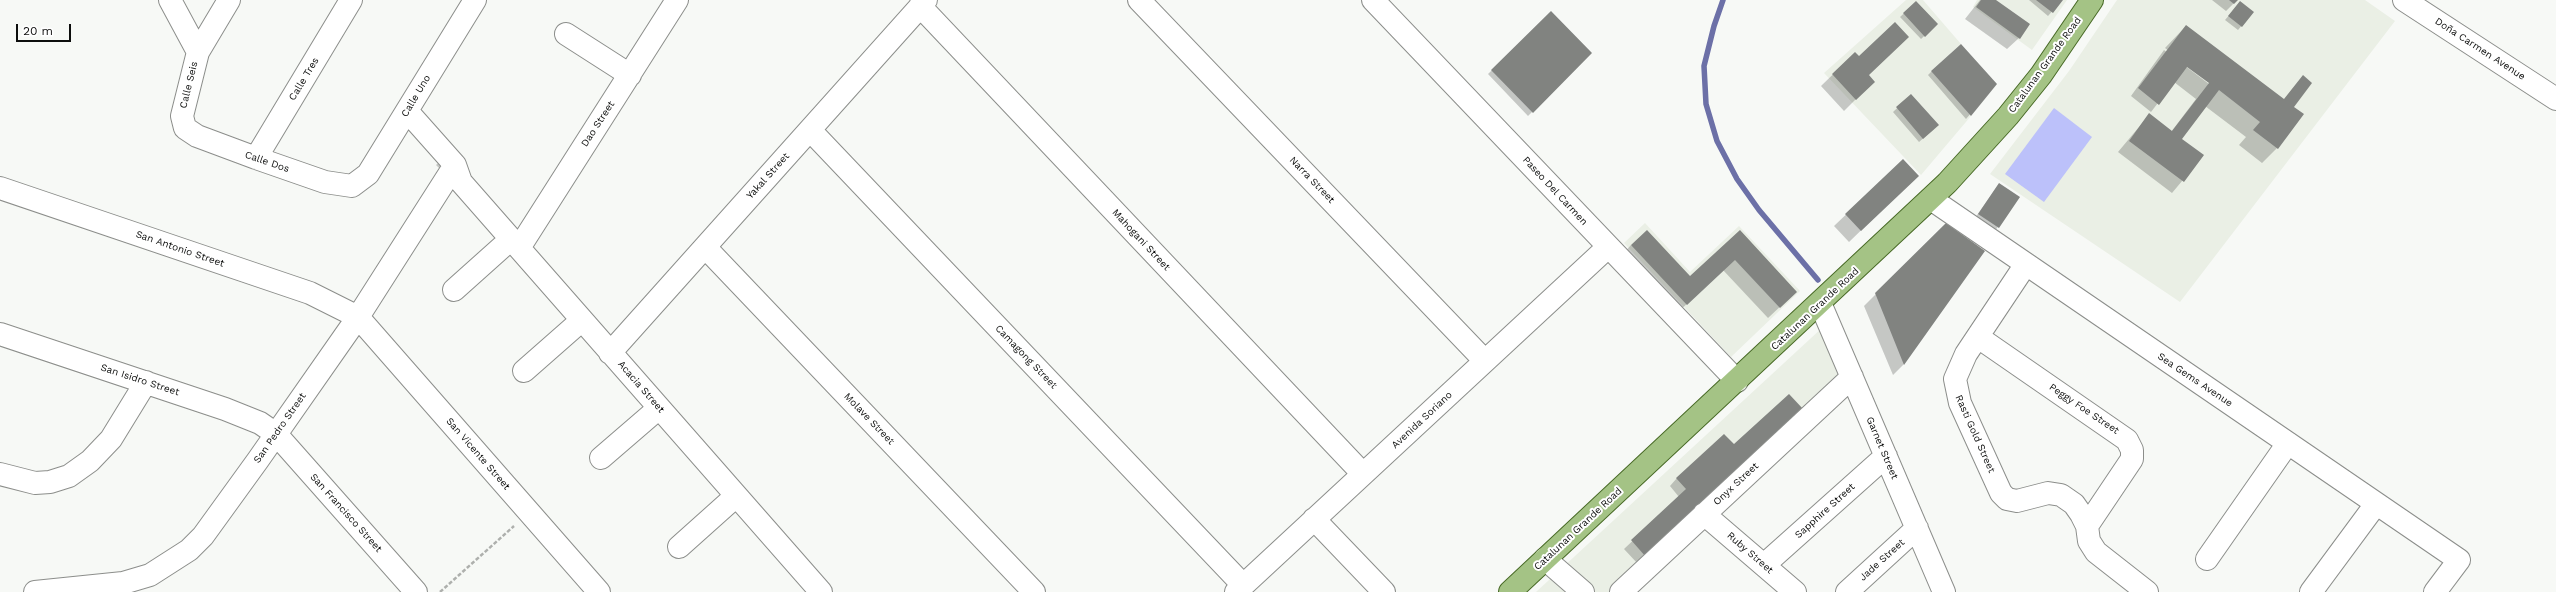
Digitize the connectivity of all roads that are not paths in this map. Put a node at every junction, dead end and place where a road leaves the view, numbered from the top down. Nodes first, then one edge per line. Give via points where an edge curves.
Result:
1 (170, 0) edge
2 (229, 0) edge
3 (351, 0) edge
4 (475, 0) edge
5 (1139, 0) edge
6 (1373, 0) edge
7 (2092, 0) edge
8 (2404, 0) edge
9 (672, 2) edge
10 (923, 3) edge
11 (566, 34) dead end
12 (198, 52) junction
13 (630, 75) junction
14 (2556, 99) edge
15 (403, 117) junction
16 (185, 128) joint
17 (810, 130) junction
18 (256, 158) junction
19 (454, 175) junction
20 (352, 186) joint
21 (0, 188) edge
22 (1931, 199) junction
23 (515, 244) junction
24 (705, 247) junction
25 (1608, 247) junction
26 (2026, 264) junction
27 (454, 290) dead end
28 (1820, 303) junction
29 (358, 317) junction
30 (582, 320) junction
31 (0, 334) edge
32 (1978, 336) junction
33 (610, 353) junction
34 (1485, 361) junction
35 (524, 371) dead end
36 (1852, 377) junction
37 (1737, 381) junction
38 (146, 382) junction
39 (659, 408) junction
40 (276, 434) junction
41 (2288, 443) junction
42 (1886, 456) junction
43 (601, 458) dead end
44 (0, 474) edge
45 (1363, 474) junction
46 (736, 496) junction
47 (2376, 504) junction
48 (1704, 514) junction
49 (1314, 519) junction
50 (2087, 526) junction
51 (1917, 528) junction
52 (679, 547) dead end
53 (1545, 559) junction
54 (2207, 559) dead end
55 (1764, 565) junction
56 (810, 588) edge
57 (1239, 589) edge
58 (35, 592) edge
59 (416, 592) edge
60 (599, 592) edge
61 (1034, 592) edge
62 (1384, 592) edge
63 (1510, 592) edge
64 (1583, 592) edge
65 (1621, 592) edge
66 (1795, 592) edge
67 (1847, 592) edge
68 (1944, 592) edge
69 (2147, 592) edge
70 (2311, 592) edge
71 (2435, 592) edge

1 - 12 street, Calle Seis
2 - 12 street
3 - 18 street, Calle Tres
4 - 15 street, Calle Uno
5 - 34 street, Narra Street
6 - 25 street, Paseo Del Carmen
7 - 22 main road, Catalunan Grande Road via 2008,116
8 - 14 street, Doña Carmen Avenue
9 - 13 street, Dao Street
10 - 17 street, Yakal Street
10 - 45 street, Mahogani Street
11 - 13 street
12 - 16 street, Calle Seis via 182,116
13 - 23 street, Dao Street
15 - 19 street, Acacia Street
15 - 20 street, Calle Uno via 368,174
16 - 18 street, Calle Dos via 197,136
17 - 24 street, Yakal Street
17 - 57 street, Camagong Street
18 - 20 street, Calle Dos via 325,182
19 - 23 street, Acacia Street
19 - 29 street, San Pedro Street
21 - 29 street, San Antonio Street via 310,293
22 - 26 street, Sea Gems Avenue
22 - 28 main road, Catalunan Grande Road
23 - 27 street, Dao Street
23 - 30 street, Acacia Street
24 - 33 street, Yakal Street
24 - 61 street, Molave Street
25 - 34 street, Avenida Soriano
25 - 37 street, Paseo Del Carmen
26 - 32 street, Rasti Gold Street
26 - 41 street, Sea Gems Avenue
28 - 36 street, Garnet Street
28 - 37 main road, Catalunan Grande Road
29 - 40 street, San Pedro Street
29 - 60 street, San Vicente Street
30 - 33 street, Acacia Street
30 - 35 street
31 - 38 street, San Isidro Street
32 - 50 street, Rasti Gold Street via 1955,379 1956,392 2001,493 2007,499 2017,500 2048,493 2061,495 2074,504
32 - 50 street, Peggy Foe Street via 2127,440 2132,450 2132,459
33 - 39 street, Acacia Street
34 - 45 street, Avenida Soriano
36 - 42 street, Garnet Street
36 - 48 street, Onyx Street
37 - 53 main road, Catalunan Grande Road
38 - 40 street, San Isidro Street via 242,415
38 - 44 street via 111,439 90,461 69,476 50,482 35,483
39 - 43 street
39 - 46 street, Acacia Street
40 - 58 street, San Pedro Street via 203,536 169,565 150,575 123,583
40 - 59 street, San Francisco Street
41 - 47 street, Sea Gems Avenue
41 - 54 street
42 - 51 street, Garnet Street
42 - 55 street, Sapphire Street
45 - 49 street, Avenida Soriano
46 - 52 street
46 - 56 street, Acacia Street
47 - 70 street
47 - 71 street, Sea Gems Avenue via 2459,560
48 - 55 street, Ruby Street
48 - 65 street, Onyx Street
49 - 57 street, Avenida Soriano
49 - 62 street
50 - 69 street, Rasti Gold Street via 2090,541 2096,552
51 - 67 street, Jade Street
51 - 68 street, Garnet Street
53 - 63 main road, Catalunan Grande Road
53 - 64 street
55 - 66 street, Ruby Street

